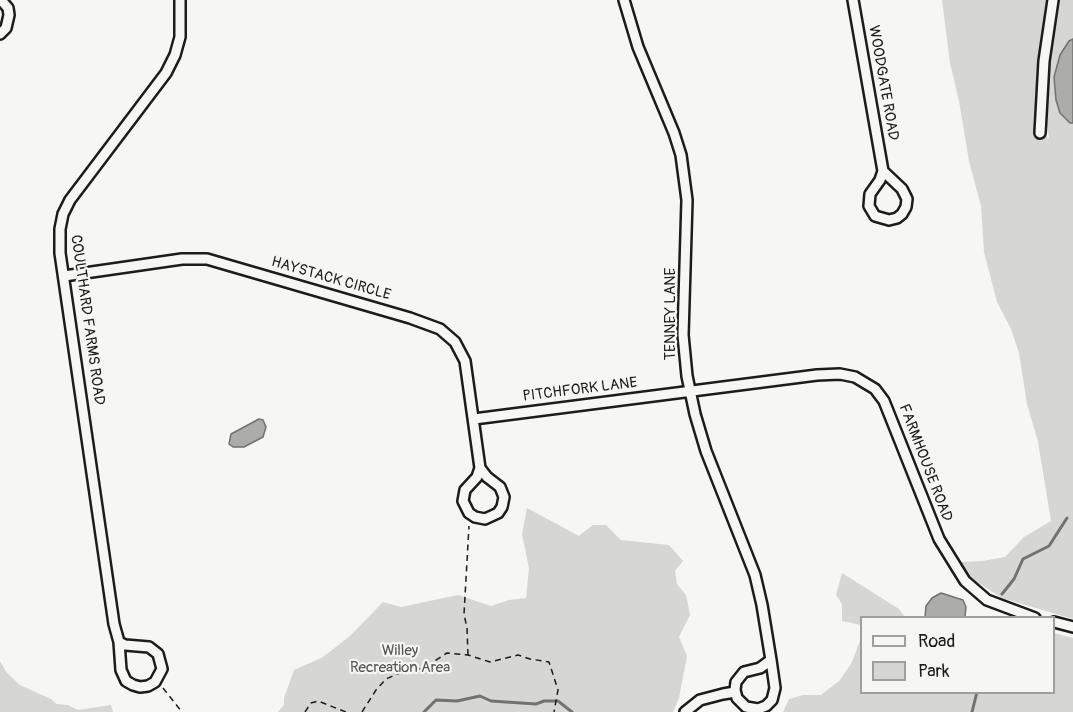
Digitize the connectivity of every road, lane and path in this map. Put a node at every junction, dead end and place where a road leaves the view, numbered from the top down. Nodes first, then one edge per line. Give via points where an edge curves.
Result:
1 (1, 0) edge
2 (180, 0) edge
3 (624, 0) edge
4 (853, 0) edge
5 (1053, 0) edge
6 (0, 34) edge
7 (1040, 133) dead end
8 (883, 171) junction
9 (64, 276) junction
10 (690, 390) junction
11 (474, 419) junction
12 (480, 468) junction
13 (473, 517) junction
14 (1030, 616) edge
15 (1055, 622) edge
16 (1073, 627) edge
17 (119, 642) junction
18 (468, 655) junction
19 (771, 660) junction
20 (158, 679) junction
21 (735, 692) junction
22 (362, 711) edge
23 (554, 711) edge
24 (182, 712) edge
25 (305, 712) edge
26 (346, 712) edge
27 (686, 712) edge

1 - 6 street via 9,15
2 - 9 street, COULTHARD FARMS ROAD via 178,46 166,73 63,214 59,237
3 - 10 street, TENNEY LANE via 684,170 687,227 683,334
4 - 8 street, WOODGATE ROAD
5 - 7 street via 1044,61
8 - 8 street via 870,194 869,206 878,218 889,220 903,214 907,199
9 - 11 street, HAYSTACK CIRCLE via 201,259 419,320 444,331 459,347 467,368
9 - 17 street, COULTHARD FARMS ROAD
10 - 11 street, PITCHFORK LANE
10 - 14 street, FARMHOUSE ROAD via 825,374 846,375 865,382 889,410 939,539 965,581 987,600
10 - 19 street, TENNEY LANE via 706,451 755,575
11 - 12 street, HAYSTACK CIRCLE
12 - 13 street via 463,497
12 - 13 street via 500,487 504,501 495,516
13 - 18 path via 468,528 464,614
15 - 16 street
17 - 20 street via 148,646 155,651 162,664
17 - 20 street, COULTHARD FARMS ROAD via 126,681 144,687
18 - 22 path via 444,654 424,668 390,677
18 - 23 path via 490,662 518,655 549,662 556,682
19 - 21 street via 741,675
19 - 21 street, TENNEY LANE via 775,692 769,703 750,709 739,702
20 - 24 path
21 - 27 street via 700,700
25 - 26 path via 315,701

